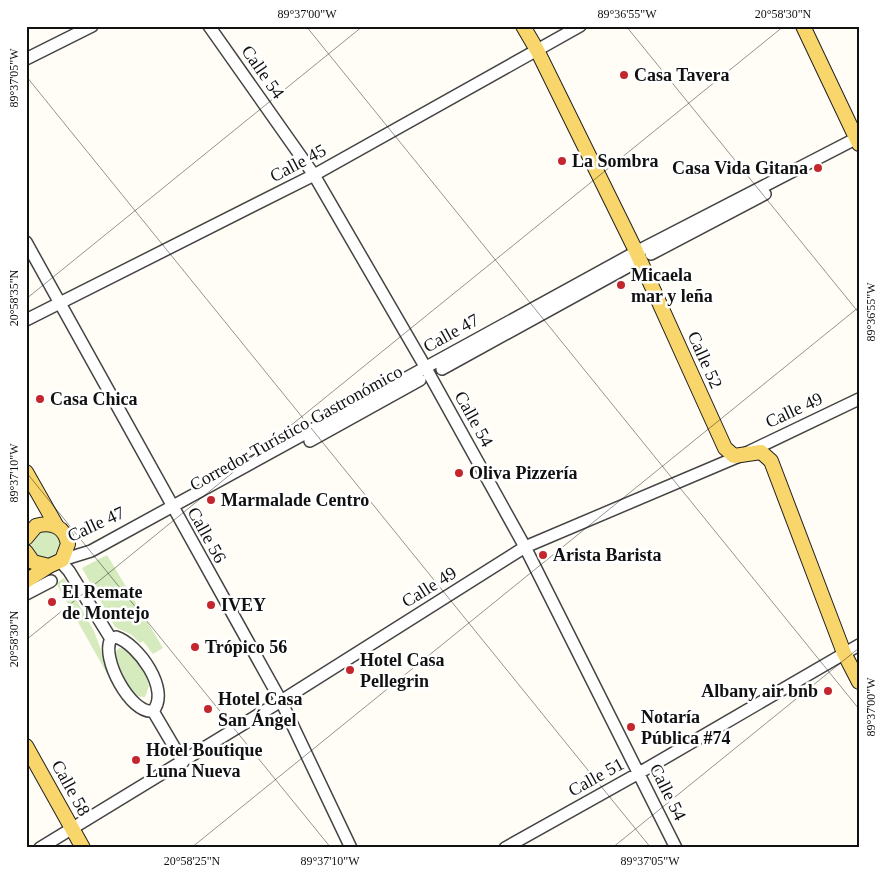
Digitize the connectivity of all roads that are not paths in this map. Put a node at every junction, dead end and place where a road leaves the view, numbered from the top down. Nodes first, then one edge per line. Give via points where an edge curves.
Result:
1 (92, 26) edge
2 (209, 26) edge
3 (523, 26) edge
4 (580, 26) edge
5 (803, 26) edge
6 (537, 50) junction
7 (26, 59) edge
8 (853, 141) edge
9 (314, 175) junction
10 (26, 242) edge
11 (634, 253) junction
12 (651, 254) dead end
13 (61, 302) junction
14 (26, 320) edge
15 (432, 358) dead end
16 (421, 367) junction
17 (442, 368) dead end
18 (420, 380) dead end
19 (859, 399) edge
20 (742, 454) junction
21 (26, 472) edge
22 (187, 494) dead end
23 (172, 507) junction
24 (188, 507) dead end
25 (26, 517) edge
26 (56, 526) junction
27 (27, 537) edge
28 (525, 547) junction
29 (26, 552) edge
30 (57, 563) junction
31 (26, 581) edge
32 (51, 581) dead end
33 (26, 594) edge
34 (110, 639) junction
35 (859, 645) edge
36 (844, 653) junction
37 (859, 682) edge
38 (281, 701) junction
39 (153, 711) junction
40 (26, 746) edge
41 (183, 762) junction
42 (639, 773) junction
43 (72, 828) junction
44 (40, 848) edge
45 (83, 848) edge
46 (352, 848) edge
47 (505, 848) edge
48 (676, 848) edge

1 - 7 street
2 - 9 street, Calle 54
3 - 6 main road, Calle 52
4 - 6 street, Calle 45
5 - 8 main road
6 - 9 street, Calle 45
6 - 11 main road, Calle 52
8 - 11 street, Calle 47
8 - 12 street
9 - 13 street, Calle 45
9 - 16 street, Calle 54
10 - 13 street, Calle 56
11 - 15 street
11 - 16 street, Calle 47
11 - 17 street
11 - 20 main road, Calle 52 via 724,448 731,455
13 - 14 street, Calle 45
13 - 23 street, Calle 56
16 - 22 street, Corredor Turístico Gastronómico
16 - 23 street, Calle 47
16 - 28 street, Calle 54
18 - 24 street, Corredor Turístico Gastronómico
19 - 20 street, Calle 49
20 - 28 street, Calle 49
20 - 36 main road, Calle 52 via 762,452 771,461
21 - 26 main road
23 - 30 street, Calle 47 via 91,551
23 - 38 street, Calle 56
25 - 27 main road
26 - 27 main road via 36,526
26 - 30 main road via 67,539 67,550
28 - 38 street, Calle 49
28 - 42 street, Calle 54
29 - 30 main road via 33,562
30 - 31 main road, Calle 47
30 - 34 street via 69,571
32 - 33 street
34 - 39 street via 108,655 123,688 139,706
34 - 39 street via 120,638 139,652 158,698
35 - 36 street, Calle 51
36 - 37 main road, Calle 52
36 - 42 street, Calle 51
38 - 41 street, Calle 49
38 - 46 street, Calle 56
39 - 41 street
40 - 43 main road, Calle 58
41 - 43 street, Calle 49
42 - 47 street, Calle 51
42 - 48 street, Calle 54
43 - 44 street, Calle 49
43 - 45 main road, Calle 58

